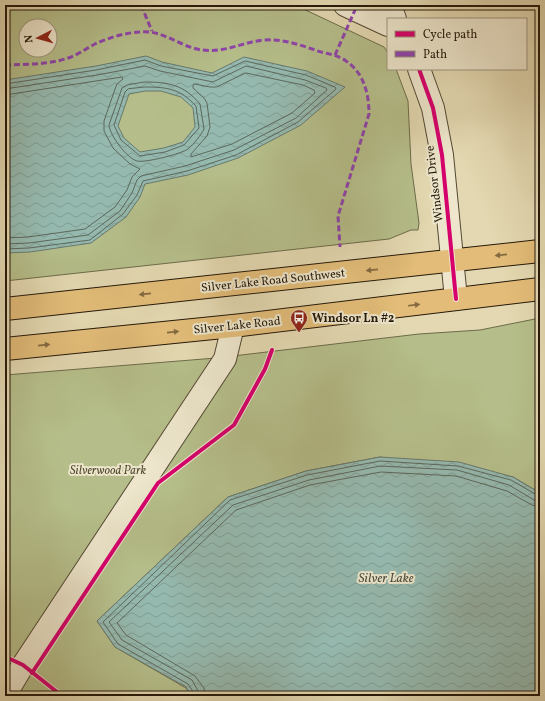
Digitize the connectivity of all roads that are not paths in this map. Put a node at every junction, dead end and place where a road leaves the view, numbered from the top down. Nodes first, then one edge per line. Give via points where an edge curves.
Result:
1 (345, 5) edge
2 (390, 5) edge
3 (396, 18) edge
4 (387, 25) edge
5 (419, 70) edge
6 (540, 251) edge
7 (452, 261) junction
8 (540, 289) edge
9 (456, 300) junction
10 (5, 309) edge
11 (233, 326) junction
12 (5, 349) edge
13 (5, 695) edge

1 - 4 street
2 - 3 street
5 - 7 street, Windsor Drive via 433,108 442,155
6 -> 7 main road, Silver Lake Road Southwest
7 - 9 street, Windsor Drive
7 -> 10 main road, Silver Lake Road Southwest
8 - 9 main road, Silver Lake Road
11 -> 9 main road, Silver Lake Road
12 -> 11 main road, Silver Lake Road
11 - 13 street via 225,359

